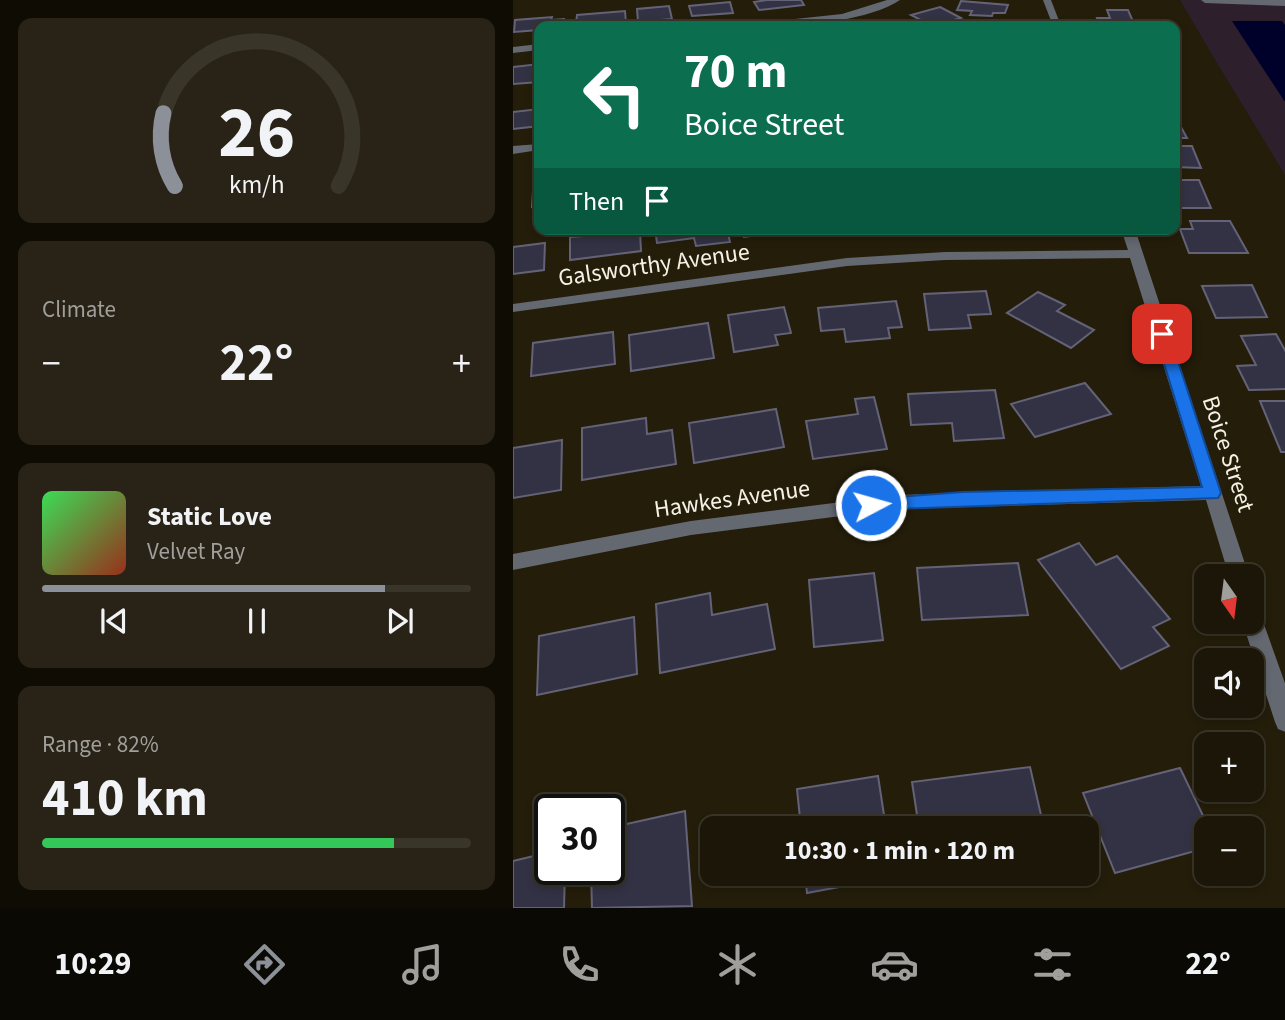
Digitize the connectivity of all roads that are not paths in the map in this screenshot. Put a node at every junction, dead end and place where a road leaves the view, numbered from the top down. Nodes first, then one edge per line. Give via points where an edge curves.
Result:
1 (896, 0) edge
2 (1047, 0) edge
3 (1205, 0) edge
4 (1285, 3) edge
5 (805, 21) edge
6 (1055, 21) edge
7 (534, 48) edge
8 (513, 50) edge
9 (534, 148) edge
10 (513, 150) edge
11 (1130, 235) edge
12 (1136, 254) junction
13 (513, 308) edge
14 (1212, 493) junction
15 (513, 562) edge
16 (1235, 564) edge
17 (1257, 634) edge
18 (1285, 722) edge

1 - 5 street via 843,17
2 - 6 street
3 - 4 street
7 - 8 street
9 - 10 street
11 - 12 street, Boice Street
12 - 13 street, Galsworthy Avenue via 847,262
12 - 14 street, Boice Street
14 - 15 street, Hawkes Avenue via 897,502 691,528
14 - 16 street, Boice Street
17 - 18 street

